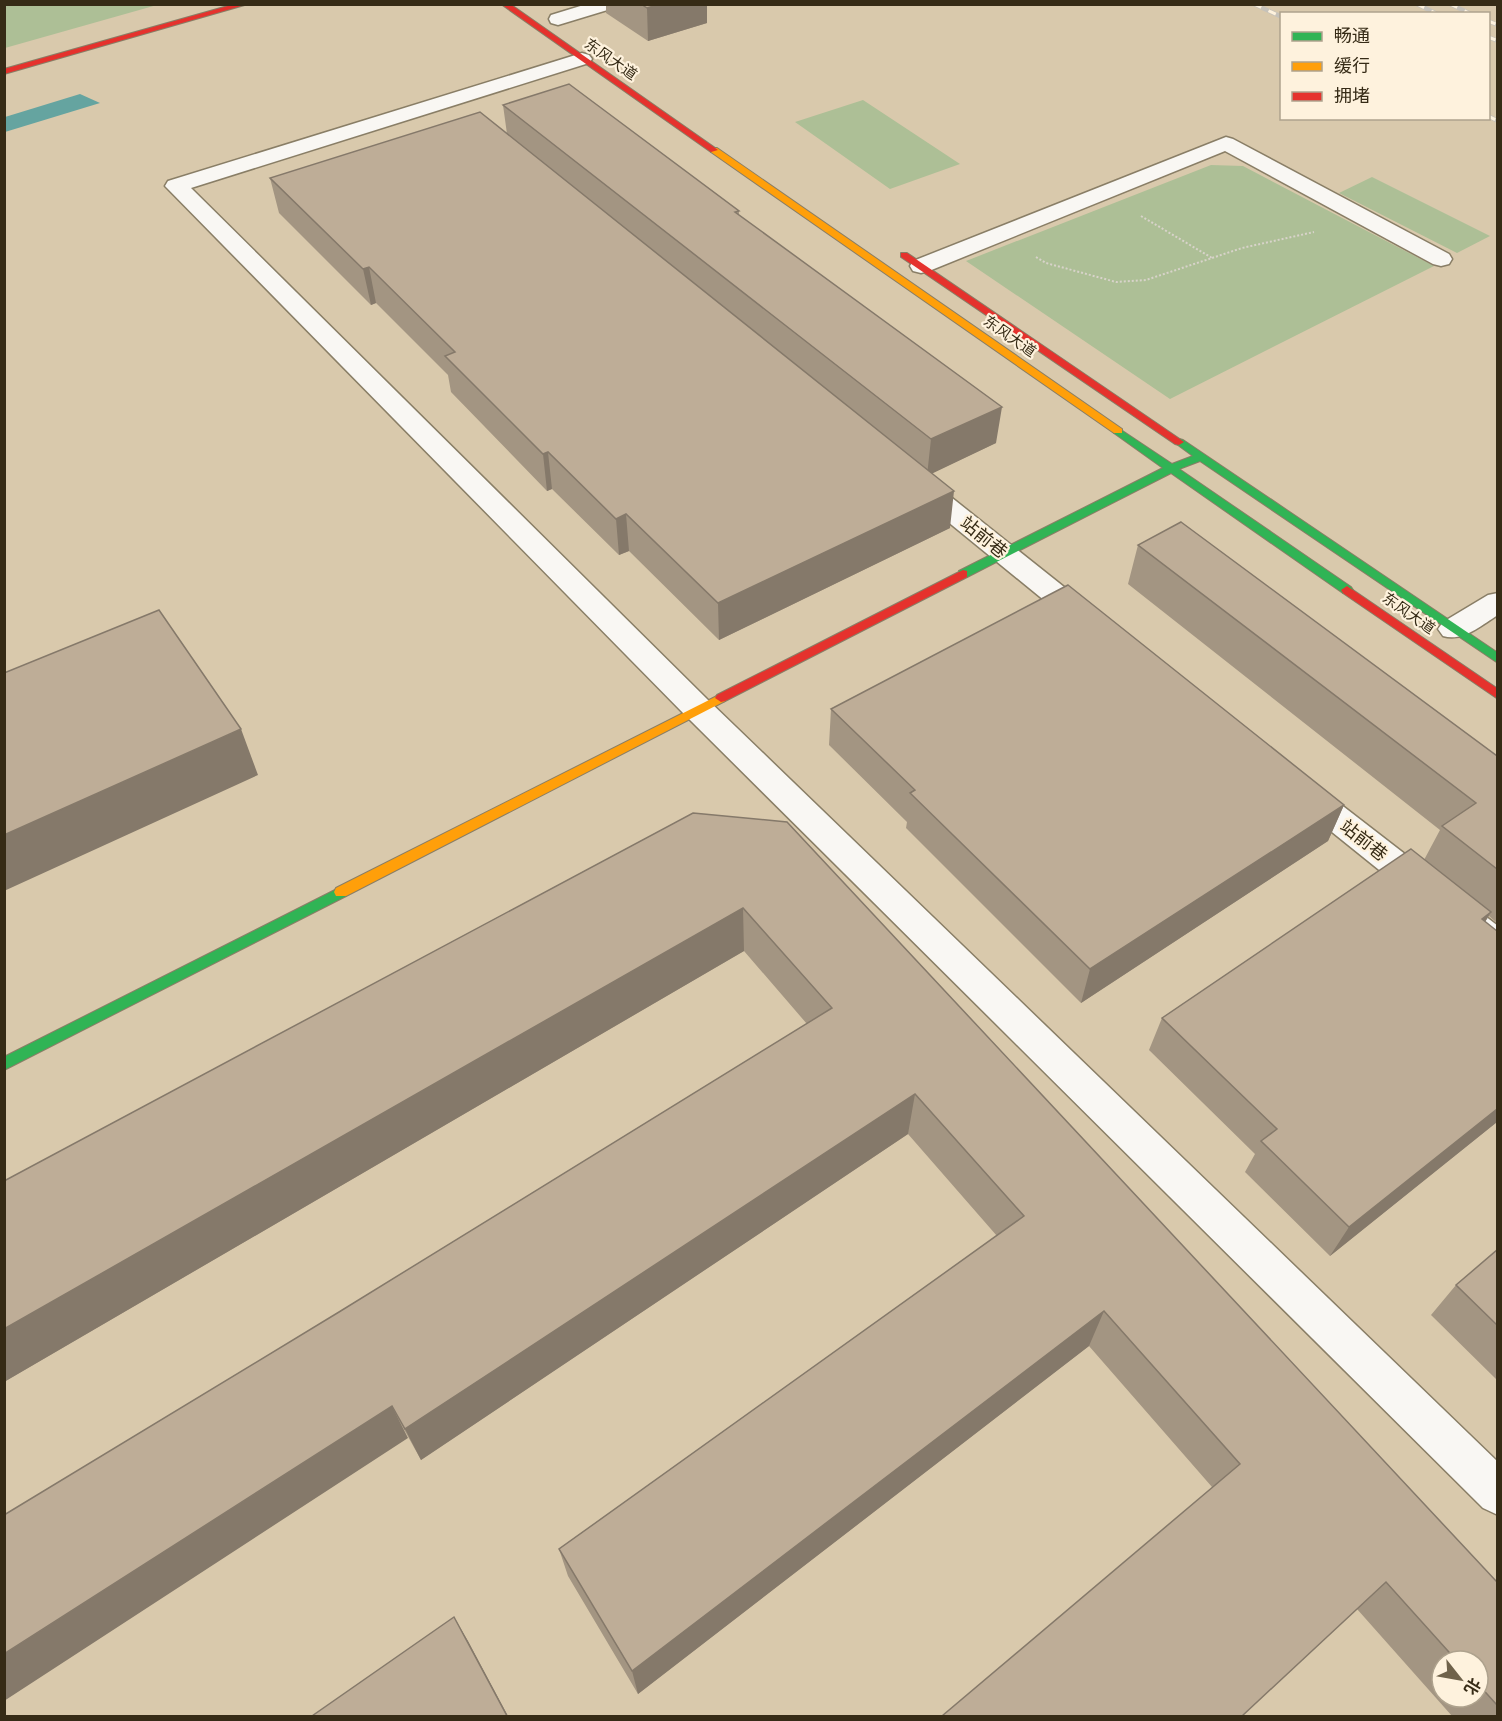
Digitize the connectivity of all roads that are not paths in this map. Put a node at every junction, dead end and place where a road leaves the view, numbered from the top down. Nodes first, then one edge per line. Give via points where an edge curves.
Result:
1 (245, 4) edge
2 (504, 4) edge
3 (608, 4) edge
4 (551, 14) joint
5 (580, 46) junction
6 (4, 72) edge
7 (445, 102) junction
8 (473, 124) edge
9 (891, 246) dead end
10 (1440, 260) dead end
11 (921, 266) junction
12 (1202, 457) junction
13 (1171, 468) junction
14 (901, 470) edge
15 (1003, 553) junction
16 (1497, 602) edge
17 (1453, 629) junction
18 (1106, 635) edge
19 (1497, 659) edge
20 (1497, 695) edge
21 (698, 709) junction
22 (1283, 776) edge
23 (1497, 946) edge
24 (4, 1064) edge
25 (1497, 1494) edge

1 - 6 main road
2 - 5 main road, 东风大道
3 - 4 street
4 - 5 main road
5 - 7 street
5 - 13 main road, 东风大道
7 - 8 street
7 - 21 street via 176,186
9 - 11 main road
10 - 11 street via 1226,143
11 - 12 main road
12 - 13 main road
12 - 17 main road
13 - 15 main road
13 - 20 main road, 东风大道
14 - 15 street, 站前巷
15 - 18 street, 站前巷
15 - 21 main road
16 - 17 street
17 - 19 main road
21 - 24 main road
21 - 25 street
22 - 23 street, 站前巷

